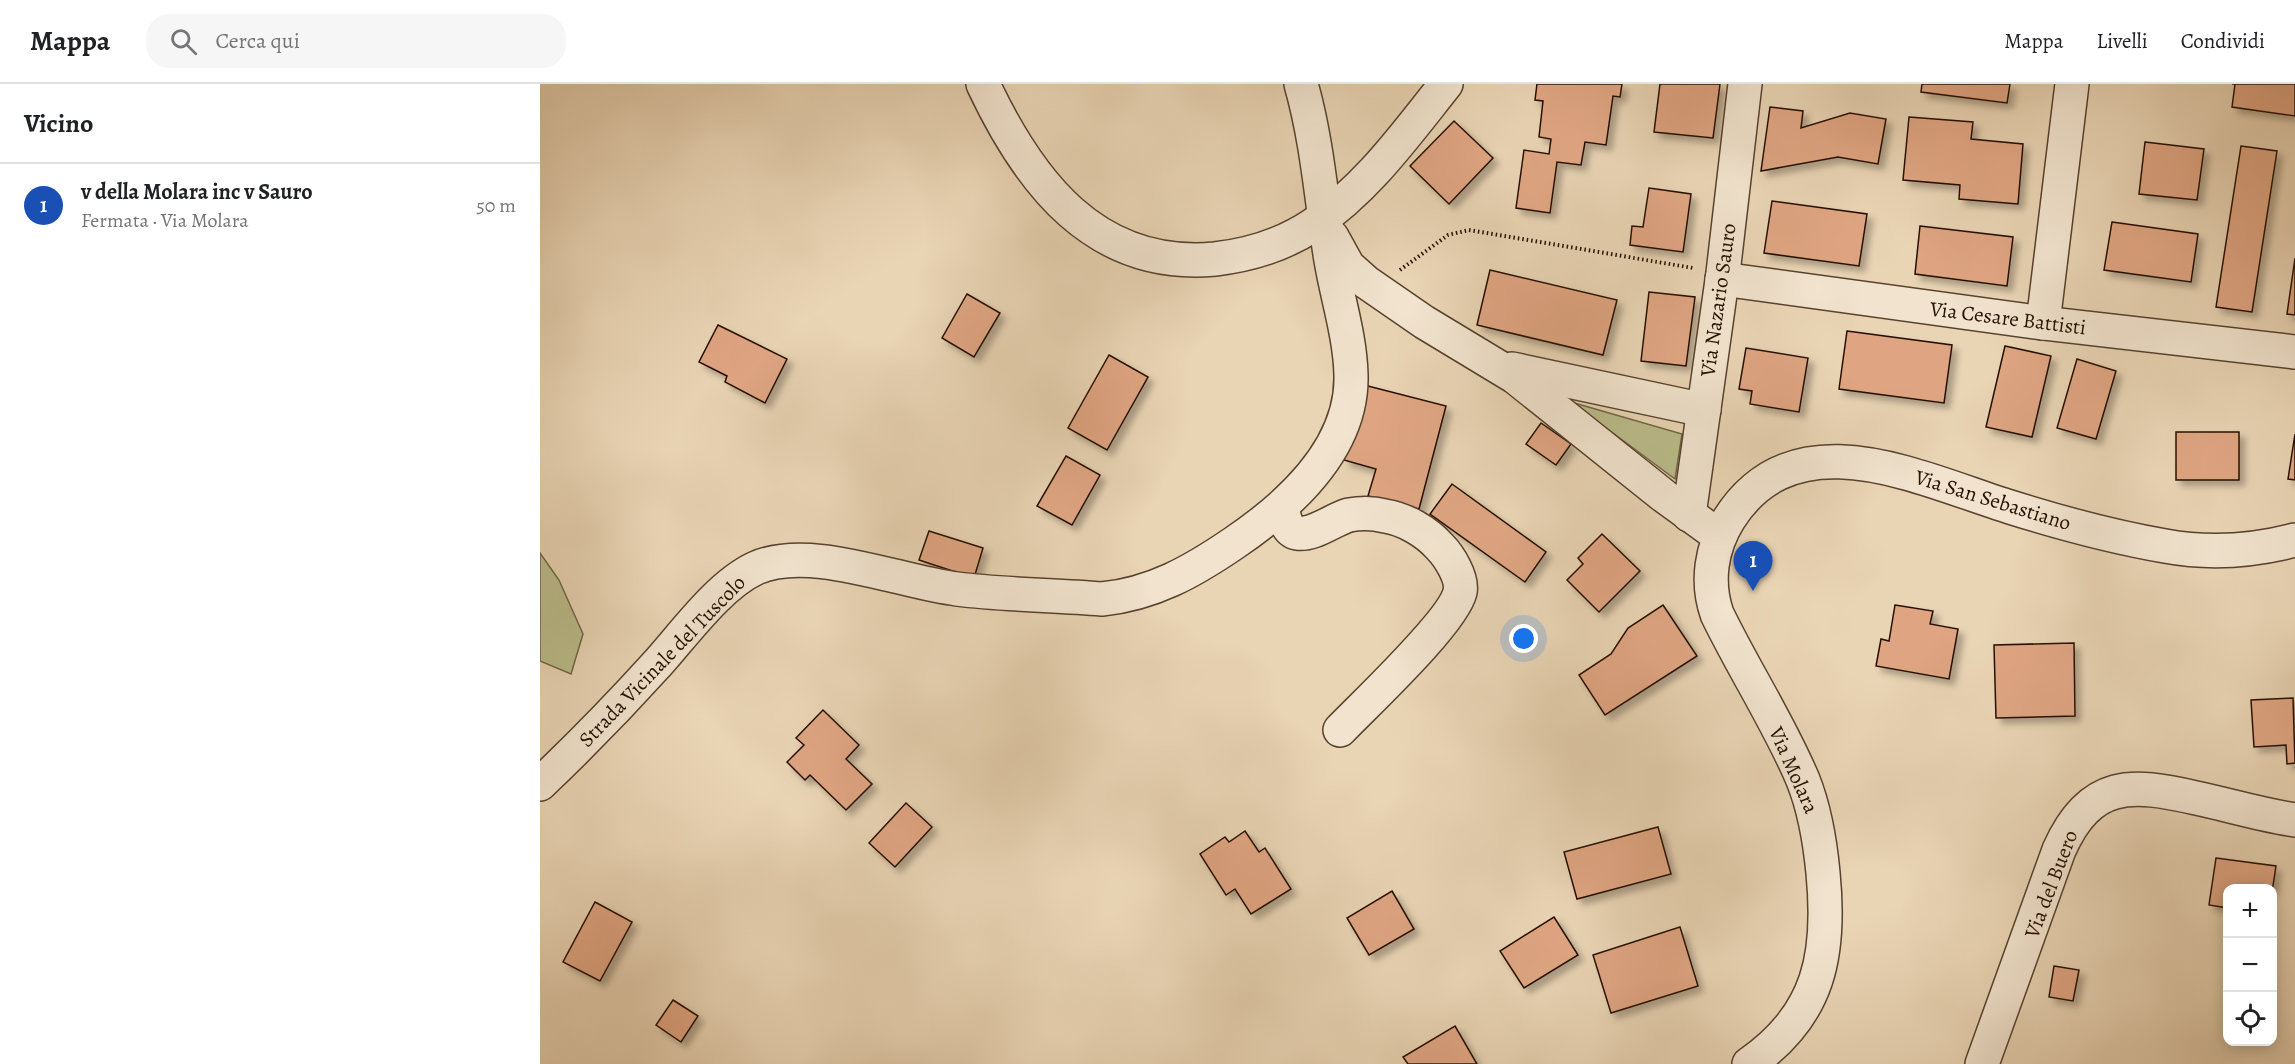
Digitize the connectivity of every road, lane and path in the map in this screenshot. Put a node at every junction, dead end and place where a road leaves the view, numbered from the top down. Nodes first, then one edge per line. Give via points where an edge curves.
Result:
1 (983, 84) edge
2 (1301, 84) edge
3 (1446, 84) edge
4 (1745, 84) edge
5 (2072, 84) edge
6 (1324, 217) junction
7 (1722, 276) junction
8 (1375, 289) junction
9 (2043, 323) junction
10 (2295, 352) edge
11 (1498, 366) junction
12 (1704, 410) junction
13 (1282, 507) junction
14 (1689, 515) junction
15 (1719, 536) junction
16 (2295, 540) edge
17 (1340, 730) dead end
18 (540, 783) edge
19 (2295, 820) edge
20 (1749, 1064) edge
21 (1982, 1064) edge

1 - 6 street via 1013,142 1041,183 1081,221 1129,249 1176,260 1241,255 1291,238
2 - 6 street, Strada Vicinale del Tuscolo via 1314,135
3 - 6 street via 1393,151
4 - 7 street, Via Nazario Sauro
5 - 9 street
6 - 8 street via 1348,266
6 - 13 street, Strada Vicinale del Tuscolo via 1351,385 1334,443
7 - 8 path via 1469,231 1448,235
7 - 9 street, Via Cesare Battisti
7 - 12 street, Via Nazario Sauro
8 - 11 street
9 - 10 street, Via Cesare Battisti
11 - 12 street
11 - 14 street
12 - 14 street, Via Nazario Sauro
13 - 17 street via 1289,529 1296,533 1348,516 1389,516 1410,525 1442,549 1460,583 1456,601 1437,629
13 - 18 street, Strada Vicinale del Tuscolo via 1185,574 1145,592 1116,598 959,590 813,561 780,562 757,568 727,589
14 - 15 street
15 - 16 street, Via San Sebastiano via 1746,496 1770,476 1800,465 1856,462 1894,469 2013,508 2167,547 2232,550
15 - 20 street, Via Molara via 1710,573 1713,604 1803,780 1819,834 1825,899 1822,966 1811,996 1787,1031
19 - 21 street, Via del Buero via 2147,788 2118,791 2090,807 2072,826 2059,850

